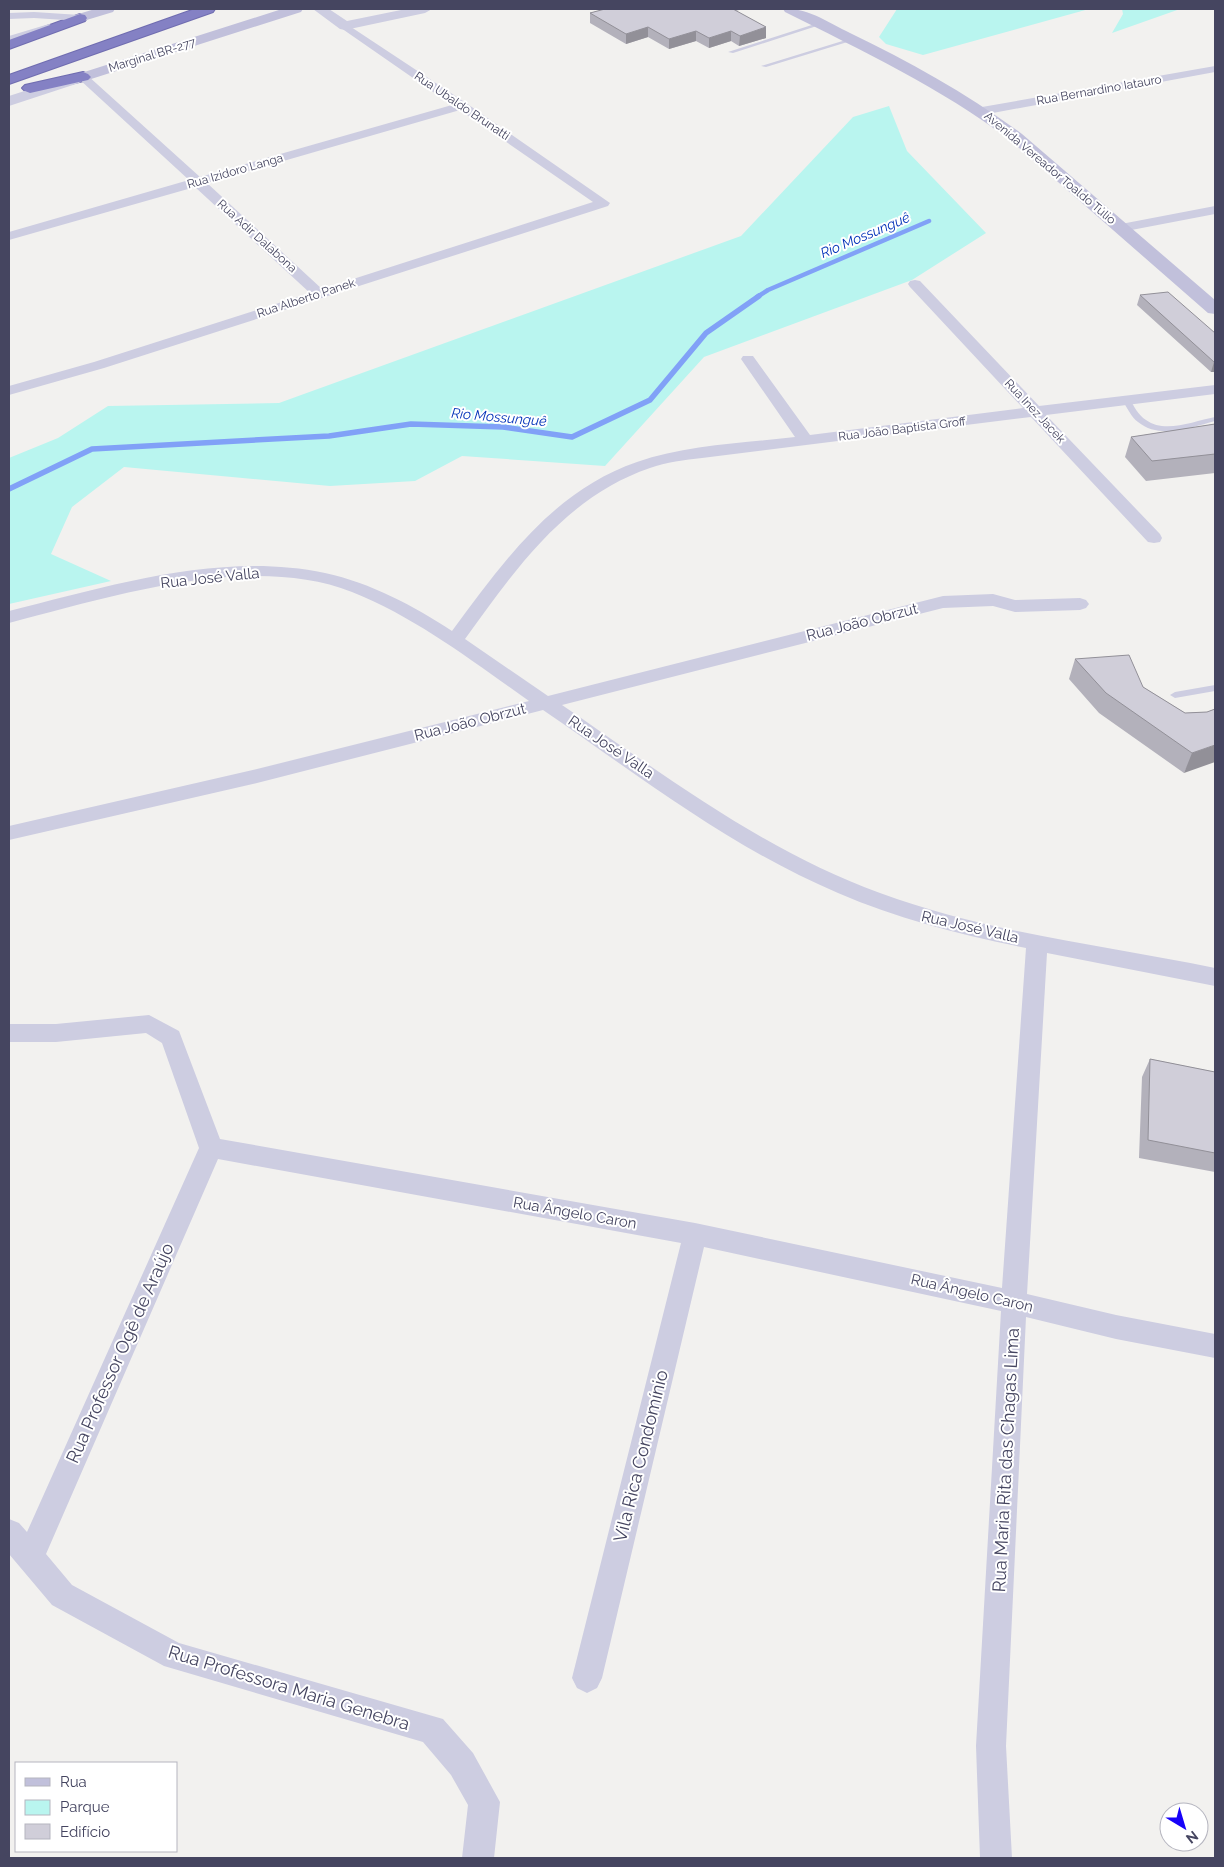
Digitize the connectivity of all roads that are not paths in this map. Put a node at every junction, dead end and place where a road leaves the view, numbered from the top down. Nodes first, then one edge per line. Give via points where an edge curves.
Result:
1 (108, 9) edge
2 (170, 9) edge
3 (208, 9) edge
4 (296, 9) edge
5 (320, 9) edge
6 (425, 9) edge
7 (790, 9) edge
8 (10, 14) edge
9 (82, 14) edge
10 (820, 24) junction
11 (345, 26) junction
12 (92, 35) dead end
13 (9, 39) edge
14 (851, 40) junction
15 (9, 45) edge
16 (731, 52) dead end
17 (764, 66) dead end
18 (1214, 71) edge
19 (83, 77) junction
20 (9, 80) edge
21 (9, 93) edge
22 (9, 101) edge
23 (462, 106) junction
24 (982, 111) junction
25 (198, 182) junction
26 (603, 203) joint
27 (1215, 210) edge
28 (1121, 228) junction
29 (9, 236) edge
30 (915, 284) dead end
31 (320, 294) junction
32 (1215, 309) edge
33 (748, 359) dead end
34 (1215, 388) edge
35 (9, 391) edge
36 (1126, 400) junction
37 (1036, 412) junction
38 (1215, 419) edge
39 (806, 441) junction
40 (1154, 538) dead end
41 (1080, 604) dead end
42 (9, 616) edge
43 (454, 641) junction
44 (1215, 688) edge
45 (1175, 695) dead end
46 (546, 703) junction
47 (9, 833) edge
48 (1037, 942) junction
49 (1215, 977) edge
50 (9, 1033) edge
51 (210, 1148) junction
52 (696, 1234) junction
53 (1014, 1303) junction
54 (1215, 1346) edge
55 (9, 1533) edge
56 (30, 1557) junction
57 (586, 1678) dead end
58 (478, 1858) edge
59 (996, 1858) edge

1 - 9 main road
2 - 12 highway
3 - 20 highway
4 - 19 main road, Marginal BR-277
5 - 11 street, Rua Ubaldo Brunatti
6 - 11 street
7 - 10 main road, Avenida Vereador Toaldo Túlio
8 - 9 street
9 - 13 street
9 - 15 highway
10 - 14 main road, Avenida Vereador Toaldo Túlio
10 - 16 lane
11 - 23 street, Rua Ubaldo Brunatti
14 - 17 lane
14 - 24 main road, Avenida Vereador Toaldo Túlio
18 - 24 street, Rua Bernardino Iatauro
19 - 21 highway
19 - 22 street, Marginal BR-277
19 - 25 street, Rua Adir Dalabona
23 - 25 street, Rua Izidoro Langa
23 - 26 street, Rua Ubaldo Brunatti
24 - 28 main road, Avenida Vereador Toaldo Túlio
25 - 29 street, Rua Izidoro Langa
25 - 31 street, Rua Adir Dalabona
26 - 31 street, Rua Alberto Panek
27 - 28 street
28 - 32 main road, Avenida Vereador Toaldo Túlio
30 - 37 street, Rua Inez Jacek
31 - 35 street, Rua Alberto Panek
33 - 39 street
34 - 36 street, Rua João Baptista Groff
36 - 37 street, Rua João Baptista Groff
36 - 38 lane via 1142,421 1153,427 1168,428
37 - 39 street, Rua João Baptista Groff
37 - 40 street, Rua Inez Jacek
39 - 43 street, Rua João Baptista Groff via 644,464 594,487 548,522 530,541
41 - 46 street, Rua João Obrzut via 1016,606 1002,601 976,600 929,605
42 - 43 street, Rua José Valla via 174,580 259,572 295,574 325,578 357,588 398,606
43 - 46 street, Rua José Valla
44 - 45 lane
46 - 47 street, Rua João Obrzut via 224,784
46 - 48 street, Rua José Valla via 725,824 814,874 904,912
48 - 49 street, Rua José Valla
48 - 53 street, Rua Maria Rita das Chagas Lima
50 - 51 street via 56,1033 149,1024 171,1037
51 - 52 street, Rua Ângelo Caron
51 - 56 street, Rua Professor Ogê de Araújo
52 - 53 street, Rua Ângelo Caron
52 - 57 street, Vila Rica Condomínio
53 - 54 street, Rua Ângelo Caron
53 - 59 street, Rua Maria Rita das Chagas Lima via 990,1746
55 - 56 street, Rua Professora Maria Genebra
56 - 58 street, Rua Professora Maria Genebra via 62,1595 174,1656 432,1730 462,1764 484,1802

